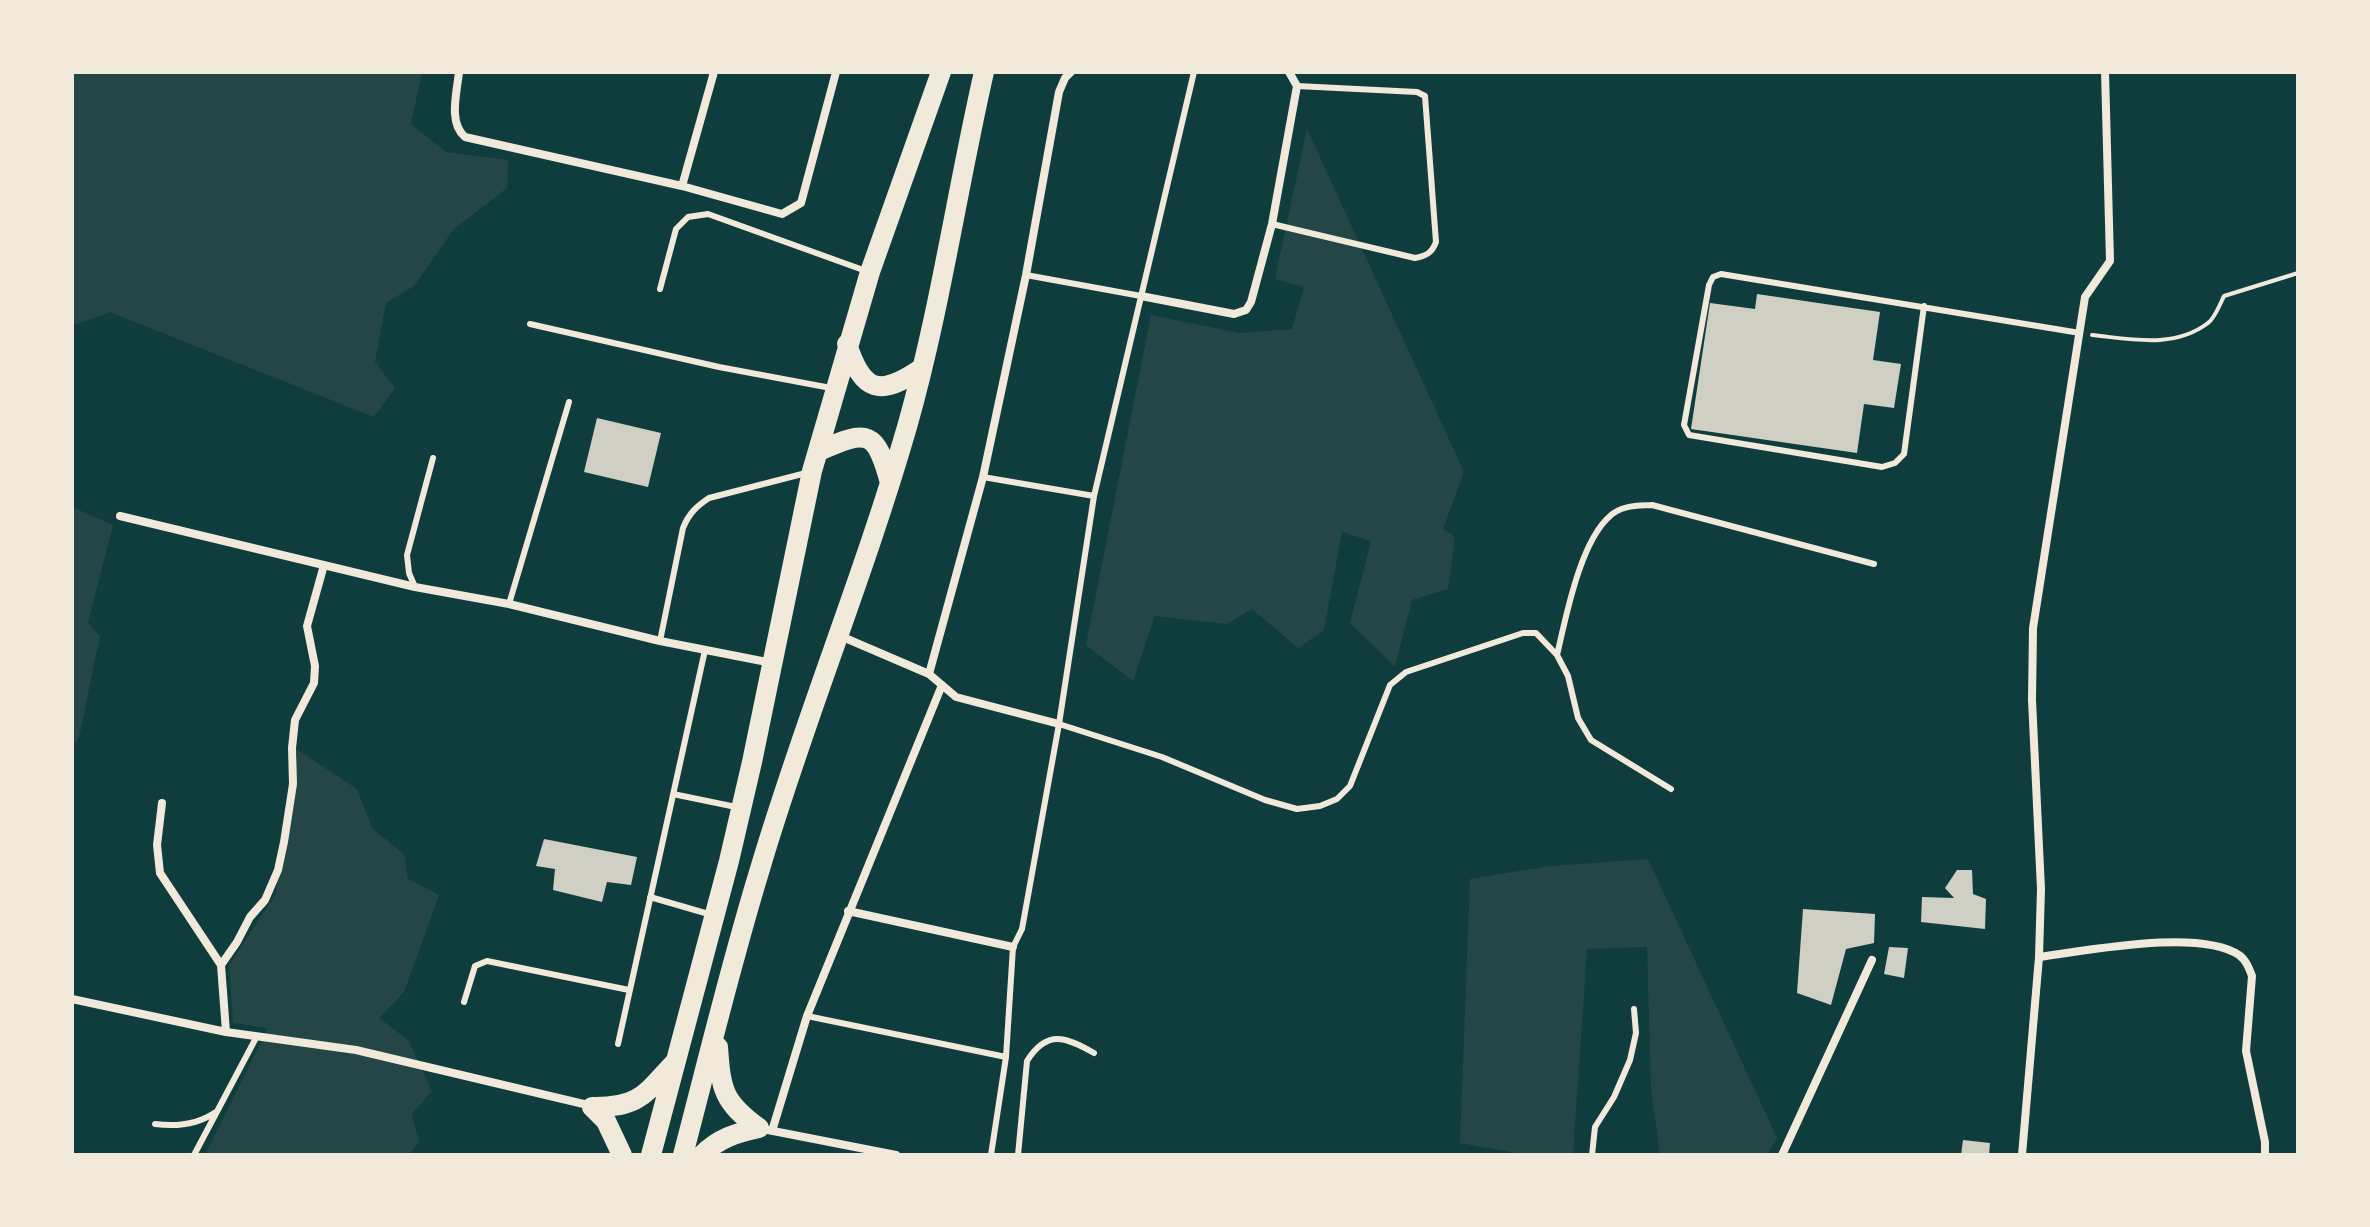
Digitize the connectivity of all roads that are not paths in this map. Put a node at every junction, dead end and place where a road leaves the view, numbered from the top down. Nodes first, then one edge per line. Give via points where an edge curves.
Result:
1 (459, 72) edge
2 (714, 72) edge
3 (836, 72) edge
4 (941, 72) edge
5 (984, 72) edge
6 (1071, 72) edge
7 (1194, 72) edge
8 (1289, 72) edge
9 (2105, 72) edge
10 (1297, 86) junction
11 (682, 186) junction
12 (1272, 224) junction
13 (870, 272) junction
14 (1026, 275) junction
15 (660, 289) dead end
16 (1141, 296) junction
17 (1924, 306) junction
18 (530, 324) dead end
19 (2080, 333) junction
20 (847, 344) junction
21 (922, 368) junction
22 (835, 389) junction
23 (569, 402) dead end
24 (819, 451) junction
25 (433, 458) dead end
26 (812, 471) junction
27 (983, 477) junction
28 (890, 483) junction
29 (1094, 496) junction
30 (120, 516) dead end
31 (1874, 564) dead end
32 (324, 565) junction
33 (415, 587) junction
34 (509, 604) junction
35 (837, 635) junction
36 (660, 641) junction
37 (705, 650) junction
38 (1557, 655) junction
39 (772, 663) junction
40 (929, 674) junction
41 (942, 685) junction
42 (1059, 724) junction
43 (1671, 789) dead end
44 (673, 794) junction
45 (162, 803) dead end
46 (741, 809) junction
47 (650, 897) junction
48 (848, 911) junction
49 (715, 916) junction
50 (1013, 947) junction
51 (2039, 957) junction
52 (1872, 960) dead end
53 (221, 965) junction
54 (629, 990) junction
55 (72, 999) edge
56 (464, 1002) dead end
57 (1634, 1009) dead end
58 (807, 1016) junction
59 (717, 1027) junction
60 (226, 1032) junction
61 (257, 1036) junction
62 (618, 1044) dead end
63 (1094, 1053) dead end
64 (1006, 1057) junction
65 (678, 1058) junction
66 (592, 1107) junction
67 (219, 1110) junction
68 (155, 1124) dead end
69 (766, 1130) junction
70 (194, 1155) edge
71 (622, 1155) edge
72 (651, 1155) edge
73 (683, 1155) edge
74 (702, 1155) edge
75 (896, 1155) edge
76 (991, 1155) edge
77 (1018, 1155) edge
78 (1592, 1155) edge
79 (1782, 1155) edge
80 (2022, 1155) edge
81 (2265, 1155) edge

1 - 11 street via 455,118 465,137
2 - 11 street
3 - 11 street via 801,203 782,214
4 - 13 highway
5 - 21 highway
6 - 14 street via 1059,92
7 - 16 lane
8 - 10 street
9 - 19 street via 2110,261 2085,297
10 - 12 street
10 - 12 lane via 1425,96 1436,242 1426,256 1415,258
12 - 16 street via 1246,310 1234,314
13 - 15 lane via 708,214 688,217 676,229
13 - 20 highway
14 - 16 lane
14 - 27 street
16 - 29 lane
17 - 17 lane via 1904,454 1895,463 1882,467 1685,431 1713,277 1721,274
17 - 19 lane
18 - 22 lane
19 - 51 street via 2033,628
20 - 21 highway via 860,376 877,386 897,384
20 - 22 highway
21 - 28 highway
22 - 24 highway
23 - 34 lane
24 - 26 highway
24 - 28 highway via 850,437 866,437 878,447
25 - 33 lane via 407,555
26 - 36 lane via 709,498 696,507 683,528
26 - 39 highway
27 - 29 lane
27 - 40 street
28 - 35 highway
29 - 42 lane
30 - 32 street
31 - 38 lane via 1652,505 1628,506 1599,528 1574,584
32 - 33 street
32 - 53 street via 307,626 314,683 295,720 293,784 278,870 265,900
33 - 34 street
34 - 36 street
35 - 40 street
35 - 59 highway via 760,868
36 - 37 street
37 - 39 street
37 - 44 lane
38 - 42 lane via 1536,633 1523,633 1406,672 1390,685 1350,786 1337,799 1309,808 1265,800 1162,757
38 - 43 lane via 1591,740
39 - 46 highway
40 - 41 street
41 - 42 street via 956,697
41 - 48 street
42 - 50 lane via 1022,929
44 - 46 lane
44 - 47 lane
45 - 53 street via 160,873
46 - 49 highway
47 - 49 lane
47 - 54 lane
48 - 50 street
48 - 58 street
49 - 65 highway
50 - 64 lane
51 - 80 street
51 - 81 street via 2149,942 2217,947 2239,955 2252,976 2246,1051
52 - 79 street
53 - 60 street
54 - 56 lane via 487,961 475,966
54 - 62 lane
55 - 60 street
57 - 78 lane via 1630,1060 1595,1127
58 - 64 lane
58 - 69 street
59 - 69 highway via 721,1087 727,1100 737,1113
59 - 73 highway
60 - 61 street
61 - 66 street via 356,1050
61 - 67 lane
63 - 77 lane via 1061,1038 1035,1048 1027,1061
64 - 76 lane
65 - 66 highway via 630,1104
65 - 72 highway
66 - 71 highway via 606,1121
67 - 68 lane via 176,1127
67 - 70 lane
69 - 74 highway via 731,1134
69 - 75 street

